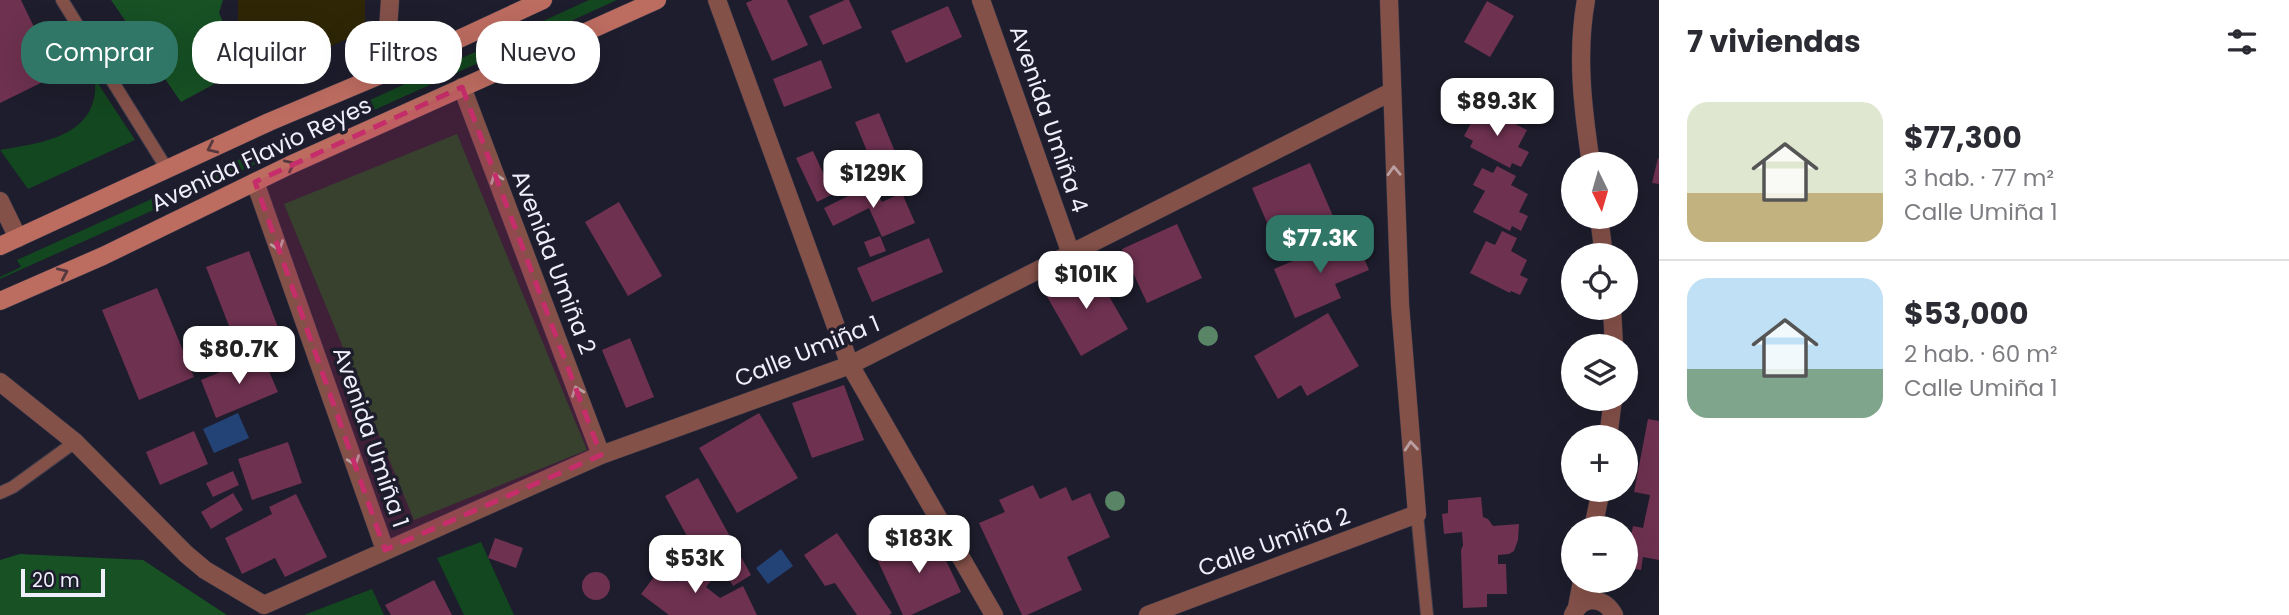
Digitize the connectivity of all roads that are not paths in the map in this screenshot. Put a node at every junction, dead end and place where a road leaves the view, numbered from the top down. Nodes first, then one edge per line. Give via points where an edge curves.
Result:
1 (62, 0) edge
2 (390, 0) edge
3 (543, 0) edge
4 (657, 0) edge
5 (717, 0) edge
6 (981, 0) edge
7 (1388, 0) edge
8 (1586, 0) edge
9 (389, 21) edge
10 (462, 38) edge
11 (361, 84) edge
12 (462, 87) junction
13 (1391, 92) junction
14 (1589, 152) edge
15 (167, 169) junction
16 (255, 182) junction
17 (0, 201) edge
18 (18, 238) junction
19 (0, 246) edge
20 (1071, 254) junction
21 (0, 300) edge
22 (850, 365) junction
23 (0, 382) edge
24 (75, 442) junction
25 (601, 454) junction
26 (0, 493) edge
27 (1417, 514) junction
28 (385, 550) junction
29 (1579, 593) edge
30 (1575, 611) edge
31 (994, 615) edge
32 (1148, 615) edge
33 (1427, 615) edge
34 (1614, 615) edge

1 - 15 lane
2 - 9 street
3 - 10 main road
4 - 12 main road, Avenida Flavio Reyes
5 - 22 street
6 - 20 street, Avenida Umiña 4
7 - 13 street
8 - 14 street via 1580,56
11 -> 15 main road
16 -> 12 main road, Avenida Flavio Reyes
25 -> 12 street, Avenida Umiña 2
13 - 20 street, Calle Umiña 1
27 -> 13 street via 1400,305
15 - 18 main road
21 -> 16 main road, Avenida Flavio Reyes
16 -> 28 street, Avenida Umiña 1
17 - 18 street
18 - 19 main road
20 - 22 street, Calle Umiña 1
22 - 25 street, Calle Umiña 1
22 - 31 street
23 - 24 street
24 - 26 lane
24 - 28 street, Calle Umiña 1 via 186,554 264,605
25 - 28 street, Calle Umiña 1
27 - 32 street, Calle Umiña 2
27 - 33 lane
29 - 30 street
30 - 34 street via 1584,601 1602,601

